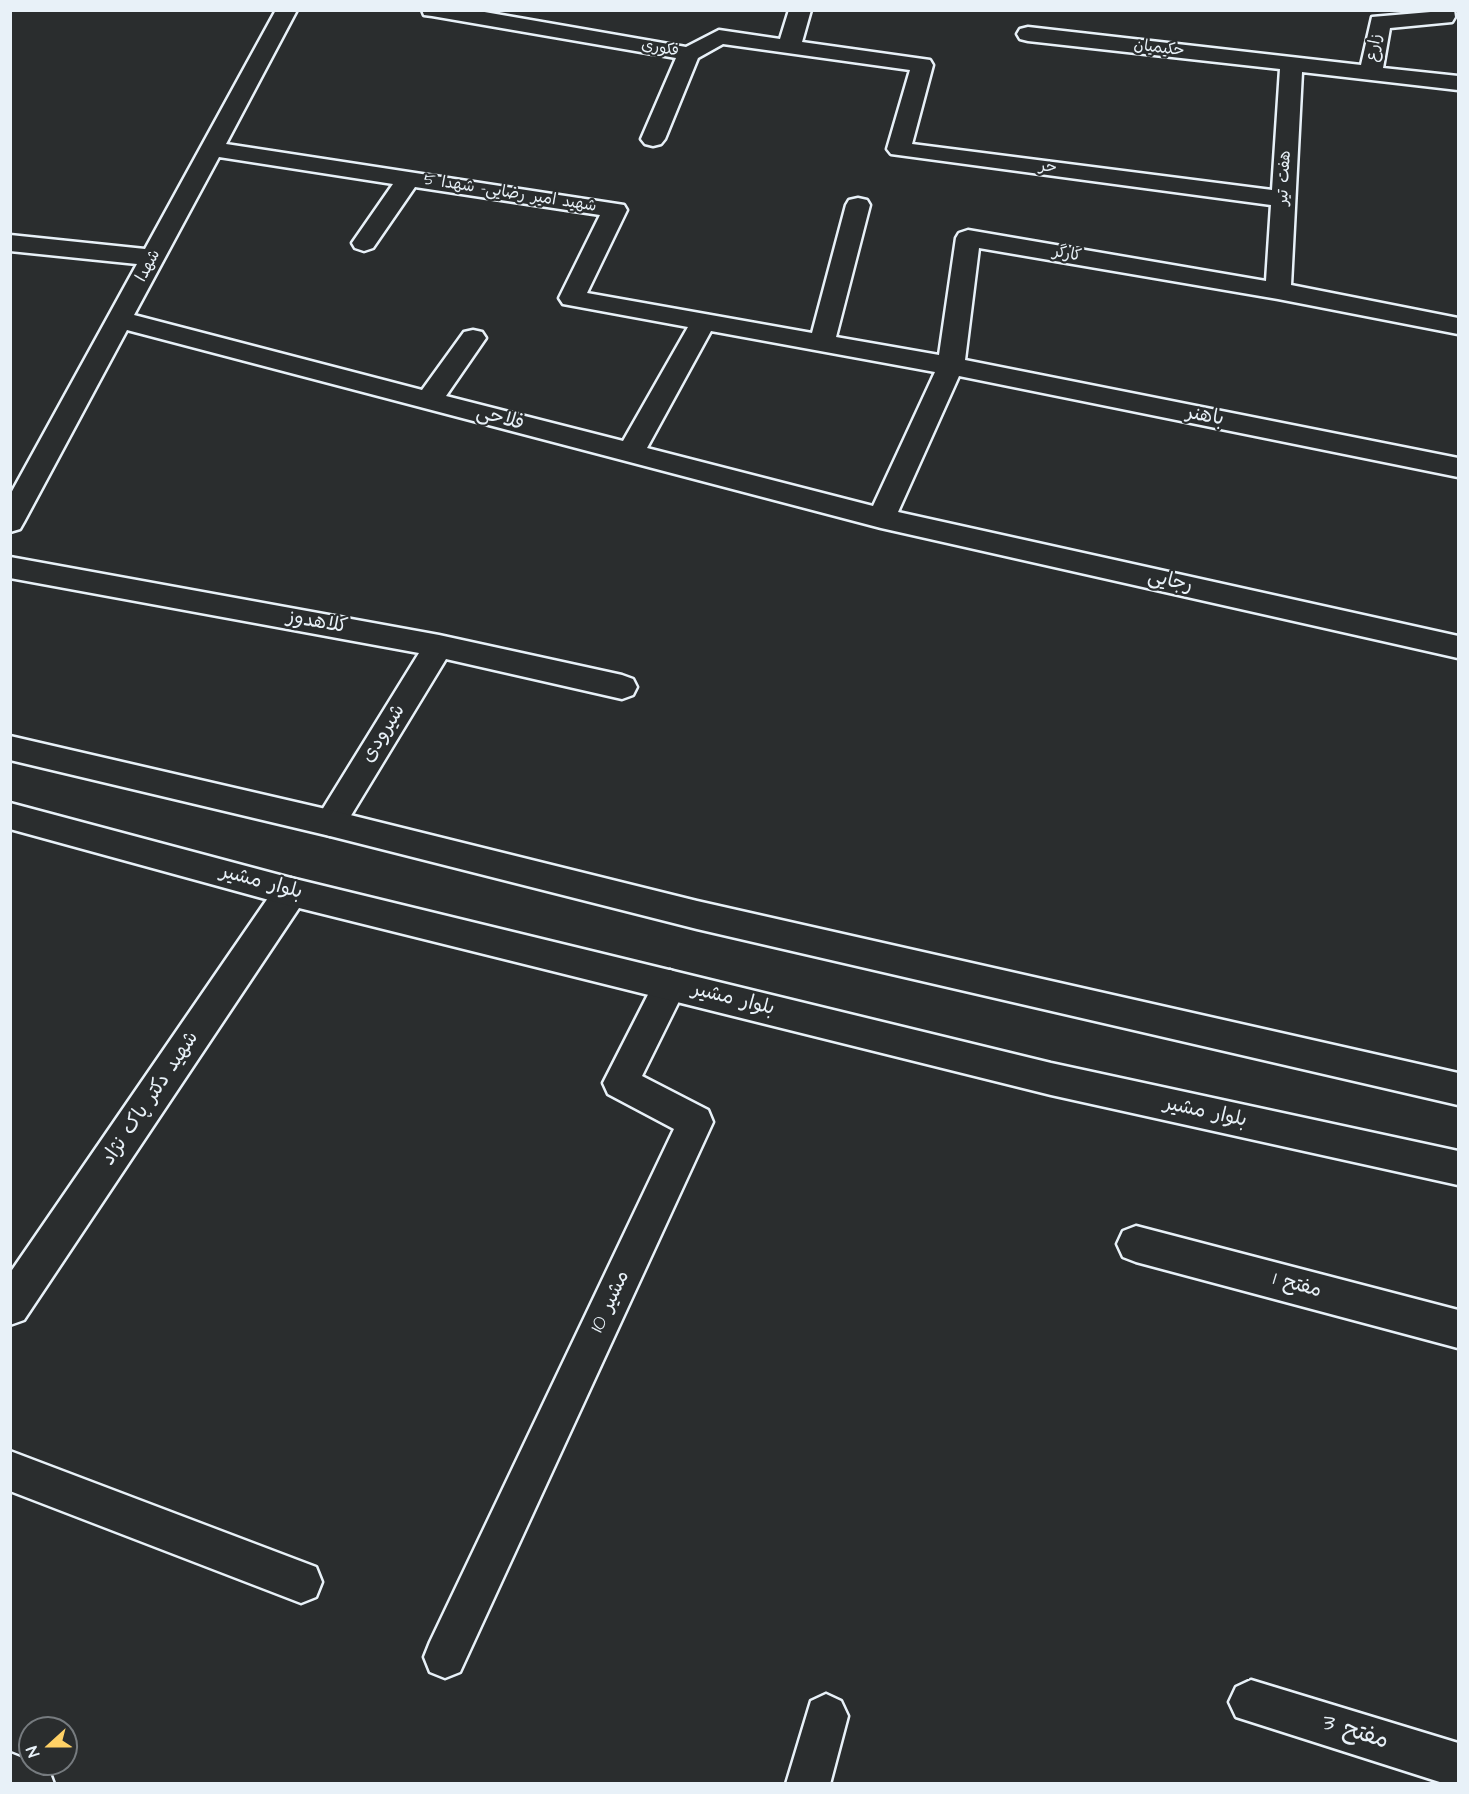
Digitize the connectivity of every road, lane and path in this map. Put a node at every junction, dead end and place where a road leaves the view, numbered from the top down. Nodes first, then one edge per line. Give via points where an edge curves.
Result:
1 (287, 10) edge
2 (432, 10) edge
3 (800, 10) edge
4 (1443, 10) edge
5 (1028, 34) dead end
6 (789, 47) junction
7 (689, 54) junction
8 (1291, 64) junction
9 (922, 65) joint
10 (1371, 74) junction
11 (1458, 83) edge
12 (653, 139) dead end
13 (212, 149) junction
14 (408, 179) junction
15 (1284, 199) junction
16 (858, 205) dead end
17 (10, 243) edge
18 (364, 243) dead end
19 (153, 258) junction
20 (1278, 291) junction
21 (120, 320) junction
22 (704, 321) junction
23 (1458, 326) edge
24 (473, 338) dead end
25 (822, 342) junction
26 (951, 366) junction
27 (428, 401) junction
28 (630, 453) junction
29 (1458, 468) edge
30 (881, 518) junction
31 (10, 522) edge
32 (10, 567) edge
33 (439, 646) junction
34 (1458, 646) edge
35 (622, 687) dead end
36 (10, 748) edge
37 (10, 816) edge
38 (330, 823) junction
39 (291, 892) junction
40 (670, 985) junction
41 (1458, 1089) edge
42 (1458, 1168) edge
43 (1136, 1244) dead end
44 (10, 1307) edge
45 (1458, 1329) edge
46 (10, 1471) edge
47 (301, 1582) dead end
48 (445, 1657) dead end
49 (1251, 1702) dead end
50 (826, 1716) dead end
51 (1458, 1765) edge
52 (10, 1775) edge
53 (33, 1784) edge
54 (808, 1784) edge

1 - 13 street, شهدا
2 - 7 street, فکوری
3 - 6 street
4 - 10 street, زارع via 1444,17 1380,22
5 - 8 street, حکیمیان
6 - 7 street, فکوری via 719,38
6 - 9 street, فکوری
7 - 12 street
8 - 10 street
8 - 15 street, هفت تیر
9 - 15 street, حر via 899,149
10 - 11 street
13 - 14 street, شهید امیر رضایی- شهدا 5
13 - 19 street, شهدا
14 - 18 street
14 - 22 street, شهید امیر رضایی- شهدا 5 via 615,210 572,298
15 - 20 street, هفت تیر
16 - 25 street
17 - 19 street
19 - 21 street, شهدا
20 - 23 street, کارگر
20 - 26 street, کارگر via 968,238
21 - 27 street, فلاحی
21 - 31 street, شهدا
22 - 25 street, شهید امیر رضایی- شهدا 5
22 - 28 street
24 - 27 street
25 - 26 street, شهید امیر رضایی- شهدا 5
26 - 29 street, باهنر
26 - 30 street, کارگر
27 - 28 street, فلاحی
28 - 30 street, فلاحی
30 - 34 street, رجایی
32 - 33 street, کلاهدوز
33 - 35 street, کلاهدوز
33 - 38 street, شیرودی
36 - 38 street
37 - 39 street, بلوار مشیر
38 - 41 street via 697,915
39 - 40 street, بلوار مشیر
39 - 44 street, شهید دکتر پاک نژاد
40 - 42 street, بلوار مشیر via 1051,1079
40 - 48 street, مشیر 10 via 621,1083 695,1122
43 - 45 street, مفتح 1
46 - 47 street
49 - 51 street, مفتح 3
50 - 54 street
52 - 53 street

